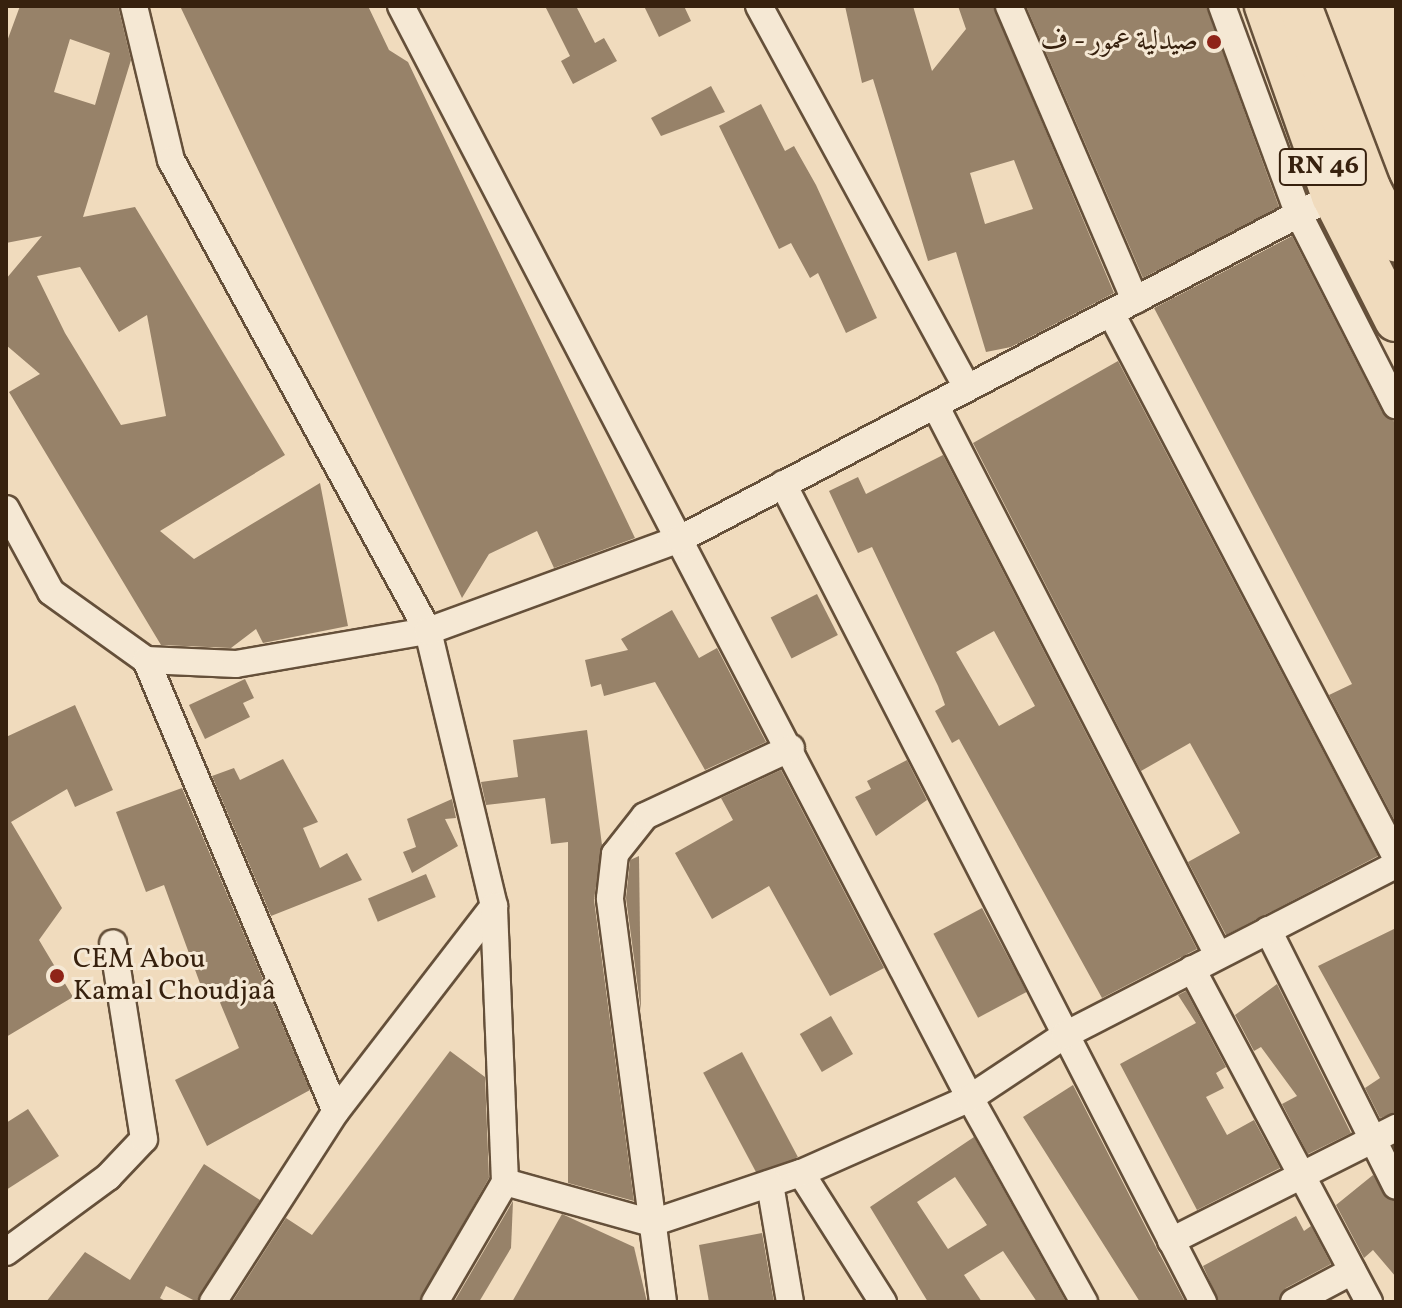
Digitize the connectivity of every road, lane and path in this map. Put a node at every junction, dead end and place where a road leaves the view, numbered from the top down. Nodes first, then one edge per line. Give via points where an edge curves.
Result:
1 (134, 6) edge
2 (401, 6) edge
3 (759, 6) edge
4 (1009, 6) edge
5 (1222, 6) edge
6 (1266, 6) edge
7 (1300, 6) edge
8 (1315, 205) junction
9 (1396, 240) edge
10 (1135, 300) junction
11 (1111, 313) junction
12 (1396, 320) edge
13 (967, 388) junction
14 (935, 405) junction
15 (1396, 405) edge
16 (783, 484) junction
17 (6, 509) edge
18 (680, 539) junction
19 (428, 631) junction
20 (146, 660) junction
21 (791, 748) junction
22 (1396, 857) edge
23 (1396, 865) edge
24 (494, 906) junction
25 (1268, 930) junction
26 (113, 943) dead end
27 (1218, 955) junction
28 (1192, 969) junction
29 (1065, 1035) junction
30 (970, 1098) junction
31 (336, 1111) junction
32 (1396, 1128) edge
33 (1371, 1141) junction
34 (801, 1173) junction
35 (1301, 1176) junction
36 (505, 1182) junction
37 (770, 1184) junction
38 (1396, 1186) edge
39 (652, 1223) junction
40 (1171, 1241) junction
41 (6, 1252) edge
42 (1352, 1271) junction
43 (213, 1302) edge
44 (435, 1302) edge
45 (663, 1302) edge
46 (790, 1302) edge
47 (883, 1302) edge
48 (1084, 1302) edge
49 (1203, 1302) edge
50 (1294, 1302) edge
51 (1369, 1302) edge

1 - 19 street via 171,160
2 - 18 street
3 - 13 street
4 - 10 street
5 - 8 street
6 - 8 main road, RN 46
7 - 9 main road, RN 46 via 1369,188
8 - 10 street
8 - 12 main road, RN 46
8 - 15 street
10 - 11 street
11 - 13 street
11 - 22 street
13 - 14 street
14 - 16 street
14 - 27 street
16 - 18 street
16 - 29 street
17 - 20 street via 51,592 94,630
18 - 19 street
18 - 21 street
19 - 20 street via 236,664
19 - 24 street
20 - 31 street
21 - 30 street
21 - 39 street via 645,816 615,854 610,898
23 - 25 street
24 - 31 street
24 - 36 street
25 - 27 street
25 - 33 street
26 - 41 street via 144,1139 108,1177
27 - 28 street
28 - 29 street
28 - 35 street
29 - 30 street
29 - 40 street
30 - 34 street
30 - 48 street
31 - 43 street
32 - 33 street
33 - 35 street
33 - 38 street
34 - 37 street
34 - 47 street
35 - 40 street
35 - 42 street
36 - 39 street
36 - 44 street
37 - 39 street
37 - 46 street
39 - 45 street
40 - 49 street
42 - 50 street
42 - 51 street

